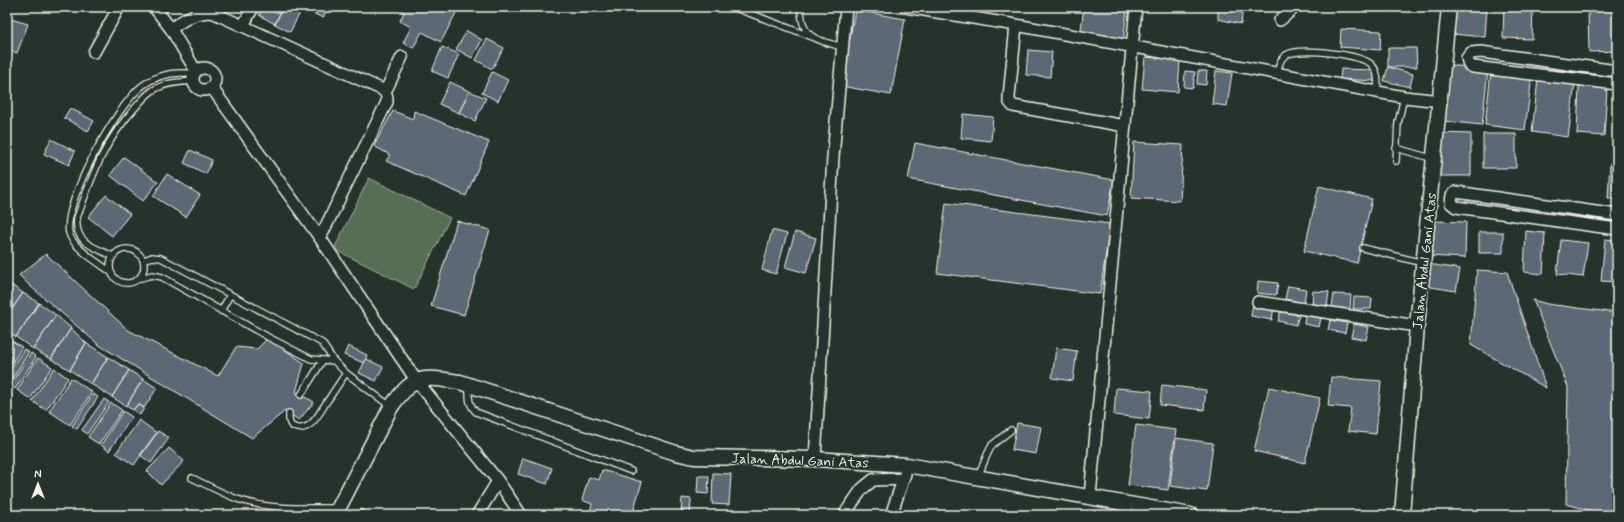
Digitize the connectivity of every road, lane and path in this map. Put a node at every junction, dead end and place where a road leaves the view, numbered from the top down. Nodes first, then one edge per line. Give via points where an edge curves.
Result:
1 (119, 7) edge
2 (154, 7) edge
3 (252, 7) edge
4 (733, 7) edge
5 (800, 7) edge
6 (846, 7) edge
7 (906, 7) edge
8 (1136, 7) edge
9 (1295, 7) edge
10 (1449, 7) edge
11 (964, 11) edge
12 (1280, 20) dead end
13 (1016, 25) junction
14 (243, 26) junction
15 (171, 29) junction
16 (815, 38) junction
17 (842, 47) junction
18 (1132, 47) junction
19 (94, 52) dead end
20 (402, 57) dead end
21 (1617, 71) edge
22 (1277, 74) junction
23 (195, 75) junction
24 (1617, 84) edge
25 (212, 88) junction
26 (386, 92) junction
27 (1377, 92) junction
28 (1404, 97) junction
29 (1441, 101) junction
30 (1125, 126) junction
31 (97, 148) junction
32 (1396, 148) junction
33 (104, 151) junction
34 (1434, 159) junction
35 (1396, 161) dead end
36 (1617, 215) edge
37 (1617, 229) edge
38 (320, 238) junction
39 (1363, 248) dead end
40 (113, 256) junction
41 (144, 260) junction
42 (1424, 263) junction
43 (111, 272) junction
44 (141, 278) junction
45 (230, 295) junction
46 (1258, 302) dead end
47 (221, 311) junction
48 (1417, 326) junction
49 (324, 360) junction
50 (334, 361) junction
51 (346, 373) junction
52 (416, 380) junction
53 (469, 385) junction
54 (301, 395) dead end
55 (391, 406) junction
56 (289, 413) dead end
57 (1011, 430) dead end
58 (815, 459) junction
59 (907, 465) junction
60 (631, 471) dead end
61 (978, 477) junction
62 (192, 478) dead end
63 (903, 479) junction
64 (498, 481) junction
65 (1090, 496) junction
66 (336, 511) edge
67 (1185, 514) edge
68 (477, 515) edge
69 (521, 515) edge
70 (844, 515) edge
71 (891, 515) edge
72 (1402, 515) edge

1 - 19 street
2 - 15 street
3 - 14 street
4 - 16 lane
5 - 16 lane via 805,29
6 - 17 street
7 - 11 street
8 - 18 street
9 - 12 street
10 - 29 street, Jalan Abdul Gani Atas
11 - 13 street
13 - 18 street
13 - 30 street via 1009,97 1013,106
14 - 15 street via 212,12 203,12 193,15
14 - 26 street
15 - 23 street
16 - 17 lane
17 - 58 street
18 - 22 street
18 - 30 street
20 - 26 street
21 - 24 street via 1481,52 1471,52 1467,58 1469,65 1473,67
22 - 27 street
22 - 27 lane via 1280,62 1294,52 1312,51 1354,56 1367,60 1374,66 1378,77
23 - 25 street via 194,84 200,89
23 - 25 street via 203,68 213,72 216,79
23 - 31 lane via 179,72 167,74 141,86 115,117
23 - 33 lane via 150,92 126,118
25 - 38 street
26 - 38 street via 387,102
27 - 28 street
28 - 29 street
28 - 32 lane
29 - 34 street, Jalan Abdul Gani Atas
30 - 65 street
31 - 33 lane
31 - 43 lane via 69,215 69,234 72,242
32 - 34 lane
32 - 35 lane
33 - 40 lane via 76,225 82,239
34 - 42 street, Jalan Abdul Gani Atas
36 - 37 street via 1456,192 1450,199 1456,207
38 - 52 street
39 - 42 lane
40 - 41 lane via 118,251 130,249 136,251
40 - 43 lane
41 - 44 lane
41 - 45 lane via 152,257 161,258
42 - 48 street, Jalan Abdul Gani Atas
43 - 44 lane via 118,282 131,283
44 - 47 lane via 152,275 162,277
45 - 47 lane
45 - 50 lane via 322,343
46 - 48 street
47 - 49 lane via 310,359
48 - 72 street, Jalan Abdul Gani Atas
49 - 50 lane
49 - 54 lane
50 - 51 lane
51 - 55 lane
51 - 56 lane via 316,419 307,426 298,428 291,425
52 - 53 street, Jalan Abdul Gani Atas via 429,378
52 - 55 street
52 - 64 street
53 - 58 street, Jalan Abdul Gani Atas via 694,457
53 - 60 lane via 468,401 476,412
55 - 66 street
57 - 61 lane via 992,445
58 - 59 street, Jalan Abdul Gani Atas
59 - 61 street, Jalan Abdul Gani Atas
59 - 63 street
61 - 65 street, Jalan Abdul Gani Atas
62 - 66 lane via 238,499 261,505
63 - 70 street via 873,480 862,489
63 - 71 street
64 - 68 street
64 - 69 street
65 - 67 street, Jalan Abdul Gani Atas

